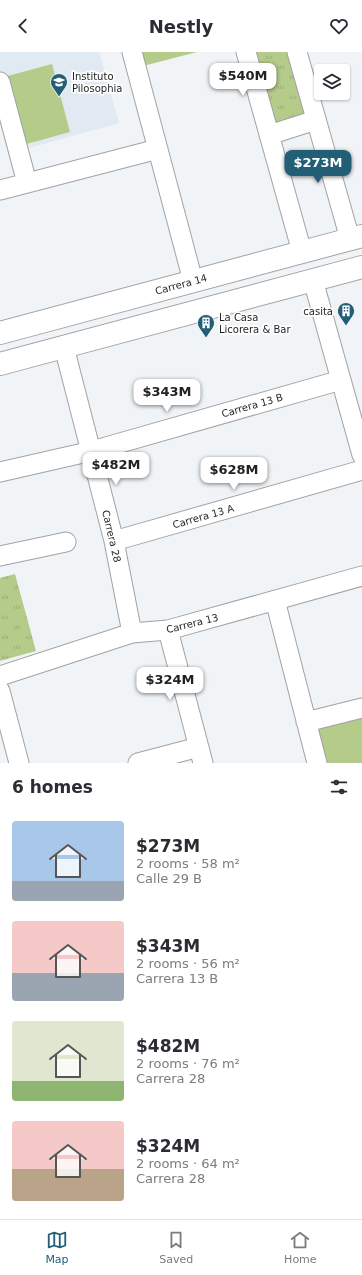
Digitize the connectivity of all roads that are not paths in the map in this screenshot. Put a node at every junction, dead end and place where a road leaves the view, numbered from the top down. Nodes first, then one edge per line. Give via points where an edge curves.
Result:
1 (132, 52) edge
2 (246, 52) edge
3 (297, 52) edge
4 (0, 82) edge
5 (316, 120) junction
6 (269, 135) junction
7 (158, 149) junction
8 (27, 183) junction
9 (0, 190) edge
10 (356, 237) edge
11 (302, 252) junction
12 (362, 267) edge
13 (313, 280) junction
14 (194, 281) junction
15 (1, 329) edge
16 (64, 347) junction
17 (0, 364) edge
18 (341, 380) junction
19 (92, 451) junction
20 (362, 455) edge
21 (362, 470) edge
22 (0, 472) edge
23 (114, 541) junction
24 (66, 542) dead end
25 (0, 556) edge
26 (362, 576) edge
27 (275, 600) junction
28 (168, 630) junction
29 (132, 633) junction
30 (0, 676) edge
31 (0, 691) edge
32 (362, 708) edge
33 (306, 722) junction
34 (201, 755) edge
35 (19, 763) edge
36 (138, 763) edge
37 (317, 763) edge

1 - 7 street
2 - 6 street
3 - 5 street
4 - 8 street
5 - 6 street
5 - 10 street
6 - 11 street
7 - 8 street
7 - 14 street
8 - 9 street
10 - 11 street, Carrera 14
11 - 14 street, Carrera 14
12 - 13 street
13 - 16 street
13 - 18 street
14 - 15 street, Carrera 14
16 - 17 street
16 - 19 street, Carrera 28
18 - 19 street, Carrera 13 B
18 - 20 street
19 - 22 street, Carrera 13 B
19 - 23 street, Carrera 28
21 - 23 street, Carrera 13 A
23 - 29 street, Carrera 28
24 - 25 street
26 - 27 street, Carrera 13
27 - 28 street, Carrera 13
27 - 33 street
28 - 29 street, Carrera 13
28 - 34 street
29 - 30 street, Carrera 13
31 - 35 street
32 - 33 street
33 - 37 street
34 - 36 street

